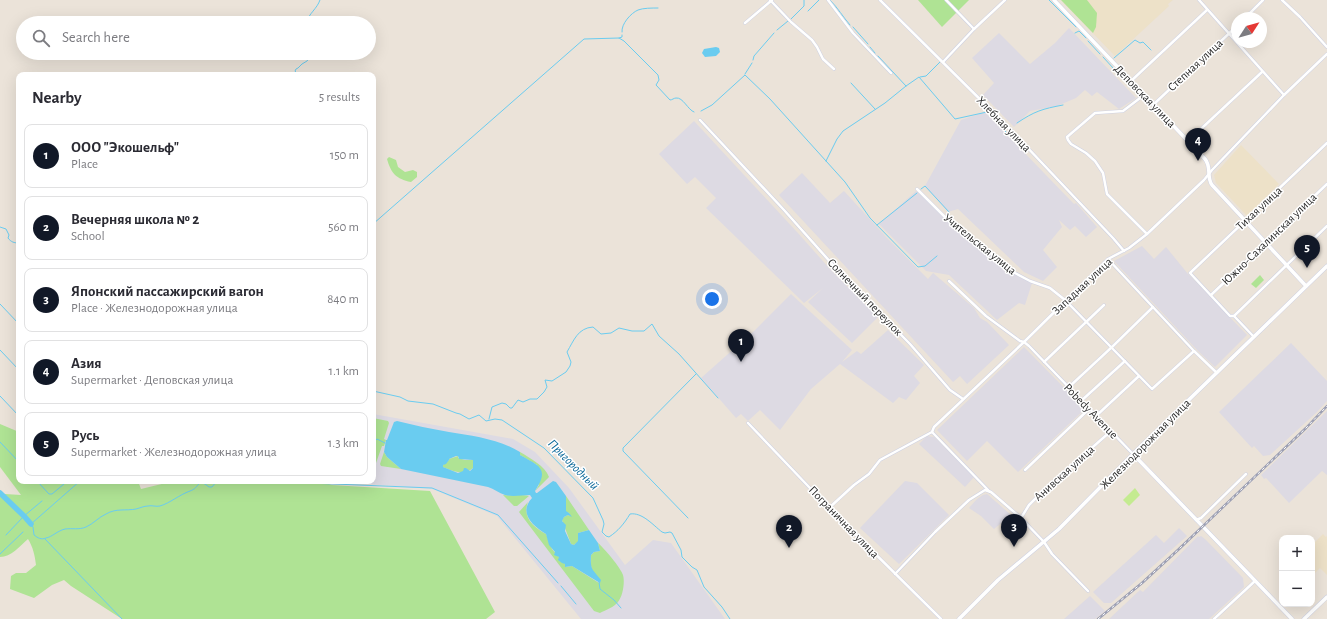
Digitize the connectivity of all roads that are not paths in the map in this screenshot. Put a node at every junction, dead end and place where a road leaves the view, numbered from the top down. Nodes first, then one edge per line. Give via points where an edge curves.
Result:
1 (771, 0) edge
2 (828, 0) edge
3 (880, 0) edge
4 (946, 0) edge
5 (1005, 0) edge
6 (1054, 0) edge
7 (1199, 0) edge
8 (1263, 0) edge
9 (1282, 0) edge
10 (1207, 10) junction
11 (1251, 12) edge
12 (745, 23) dead end
13 (974, 29) junction
14 (1231, 32) edge
15 (1228, 35) junction
16 (1327, 47) edge
17 (1327, 54) edge
18 (943, 62) junction
19 (834, 69) dead end
20 (1262, 72) junction
21 (891, 73) dead end
22 (1130, 81) junction
23 (1144, 94) junction
24 (1284, 95) junction
25 (1154, 104) junction
26 (700, 120) dead end
27 (1188, 141) junction
28 (1327, 143) edge
29 (1209, 175) junction
30 (1327, 184) edge
31 (917, 189) dead end
32 (1245, 221) junction
33 (1327, 226) edge
34 (1147, 234) junction
35 (1265, 243) junction
36 (1124, 251) junction
37 (1108, 259) junction
38 (1286, 265) junction
39 (1327, 266) edge
40 (950, 281) dead end
41 (1306, 286) junction
42 (1211, 296) junction
43 (1065, 300) junction
44 (1104, 305) dead end
45 (1153, 307) junction
46 (1234, 316) junction
47 (1086, 322) junction
48 (1254, 337) junction
49 (1024, 342) junction
50 (1112, 347) junction
51 (1194, 351) junction
52 (1125, 361) junction
53 (1044, 362) junction
54 (1217, 373) junction
55 (1139, 376) junction
56 (1069, 387) junction
57 (963, 399) junction
58 (1082, 401) junction
59 (1089, 409) junction
60 (1096, 416) junction
61 (748, 422) dead end
62 (1111, 431) junction
63 (932, 432) junction
64 (1133, 454) junction
65 (1025, 470) dead end
66 (1246, 474) dead end
67 (991, 492) junction
68 (829, 508) junction
69 (1020, 518) junction
70 (1196, 520) junction
71 (1044, 542) junction
72 (895, 574) junction
73 (1255, 581) junction
74 (1088, 591) dead end
75 (1327, 597) edge
76 (941, 619) edge
77 (959, 619) edge
78 (1214, 619) edge
79 (1292, 619) edge
80 (1304, 619) edge

1 - 12 street
1 - 19 street via 812,40 823,59
2 - 21 street via 853,33
3 - 18 street, Хлебная улица
4 - 13 street
5 - 13 street
6 - 22 main road, Деповская улица
7 - 10 street
8 - 11 street
9 - 16 street
10 - 15 street
10 - 22 street
13 - 18 street
14 - 15 street, Степная улица
15 - 20 street
15 - 25 street, Степная улица
17 - 24 street, Западная улица
18 - 36 street, Хлебная улица
20 - 24 street
20 - 27 street
22 - 23 main road, Деповская улица
23 - 25 main road, Деповская улица
23 - 34 street via 1123,111 1095,113 1067,138 1070,144 1086,153 1098,165 1103,173 1107,194
24 - 29 street, Западная улица
25 - 27 main road, Деповская улица
26 - 57 street, Солнечный переулок via 833,266 910,344 950,390
27 - 29 main road, Деповская улица via 1208,164
28 - 32 street, Тихая улица
29 - 32 main road, Деповская улица via 1212,185
29 - 34 street, Западная улица
30 - 35 street, Южно-Сахалинская улица
31 - 43 street, Учительская улица via 954,226 1013,272 1050,288
32 - 35 main road, Деповская улица
32 - 42 street, Тихая улица via 1190,273
33 - 38 street
34 - 36 street, Западная улица
35 - 38 main road, Деповская улица
35 - 42 street, Южно-Сахалинская улица
36 - 37 street, Западная улица
37 - 43 street, Западная улица
37 - 45 street
38 - 41 main road, Деповская улица
38 - 46 street
39 - 41 main road, Железнодорожная улица
40 - 49 street, Pobedy Avenue via 986,316
41 - 48 main road, Железнодорожная улица
42 - 46 street via 1230,316
43 - 47 street, Учительская улица
43 - 49 street, Западная улица
44 - 47 street
45 - 50 street
45 - 51 street
46 - 48 street
47 - 50 street, Учительская улица
47 - 53 street
48 - 54 main road, Железнодорожная улица
49 - 53 street, Pobedy Avenue
49 - 57 street, Западная улица
50 - 52 street, Учительская улица
50 - 56 street
51 - 54 street
51 - 55 street, Учительская улица via 1152,389
52 - 55 street, Учительская улица
52 - 58 street
53 - 56 street, Pobedy Avenue
54 - 64 main road, Железнодорожная улица
55 - 60 street
56 - 58 street, Pobedy Avenue
57 - 63 street, Западная улица
58 - 59 street, Pobedy Avenue
59 - 60 street, Pobedy Avenue
59 - 65 street
60 - 62 street, Pobedy Avenue
61 - 68 street, Пограничная улица
62 - 64 street, Pobedy Avenue
62 - 69 street, Анивская улица via 1044,490
63 - 67 street
63 - 68 street, Западная улица via 880,460 869,474
64 - 70 main road, Pobedy Avenue
64 - 71 main road, Железнодорожная улица
66 - 70 street
67 - 69 street
67 - 72 street via 985,490 969,500
68 - 72 street, Пограничная улица
69 - 71 street
70 - 73 main road, Pobedy Avenue
71 - 74 street via 1052,554
71 - 77 main road, Железнодорожная улица via 998,580
72 - 76 street, Пограничная улица
73 - 78 street
73 - 79 main road, Pobedy Avenue
75 - 80 main road

